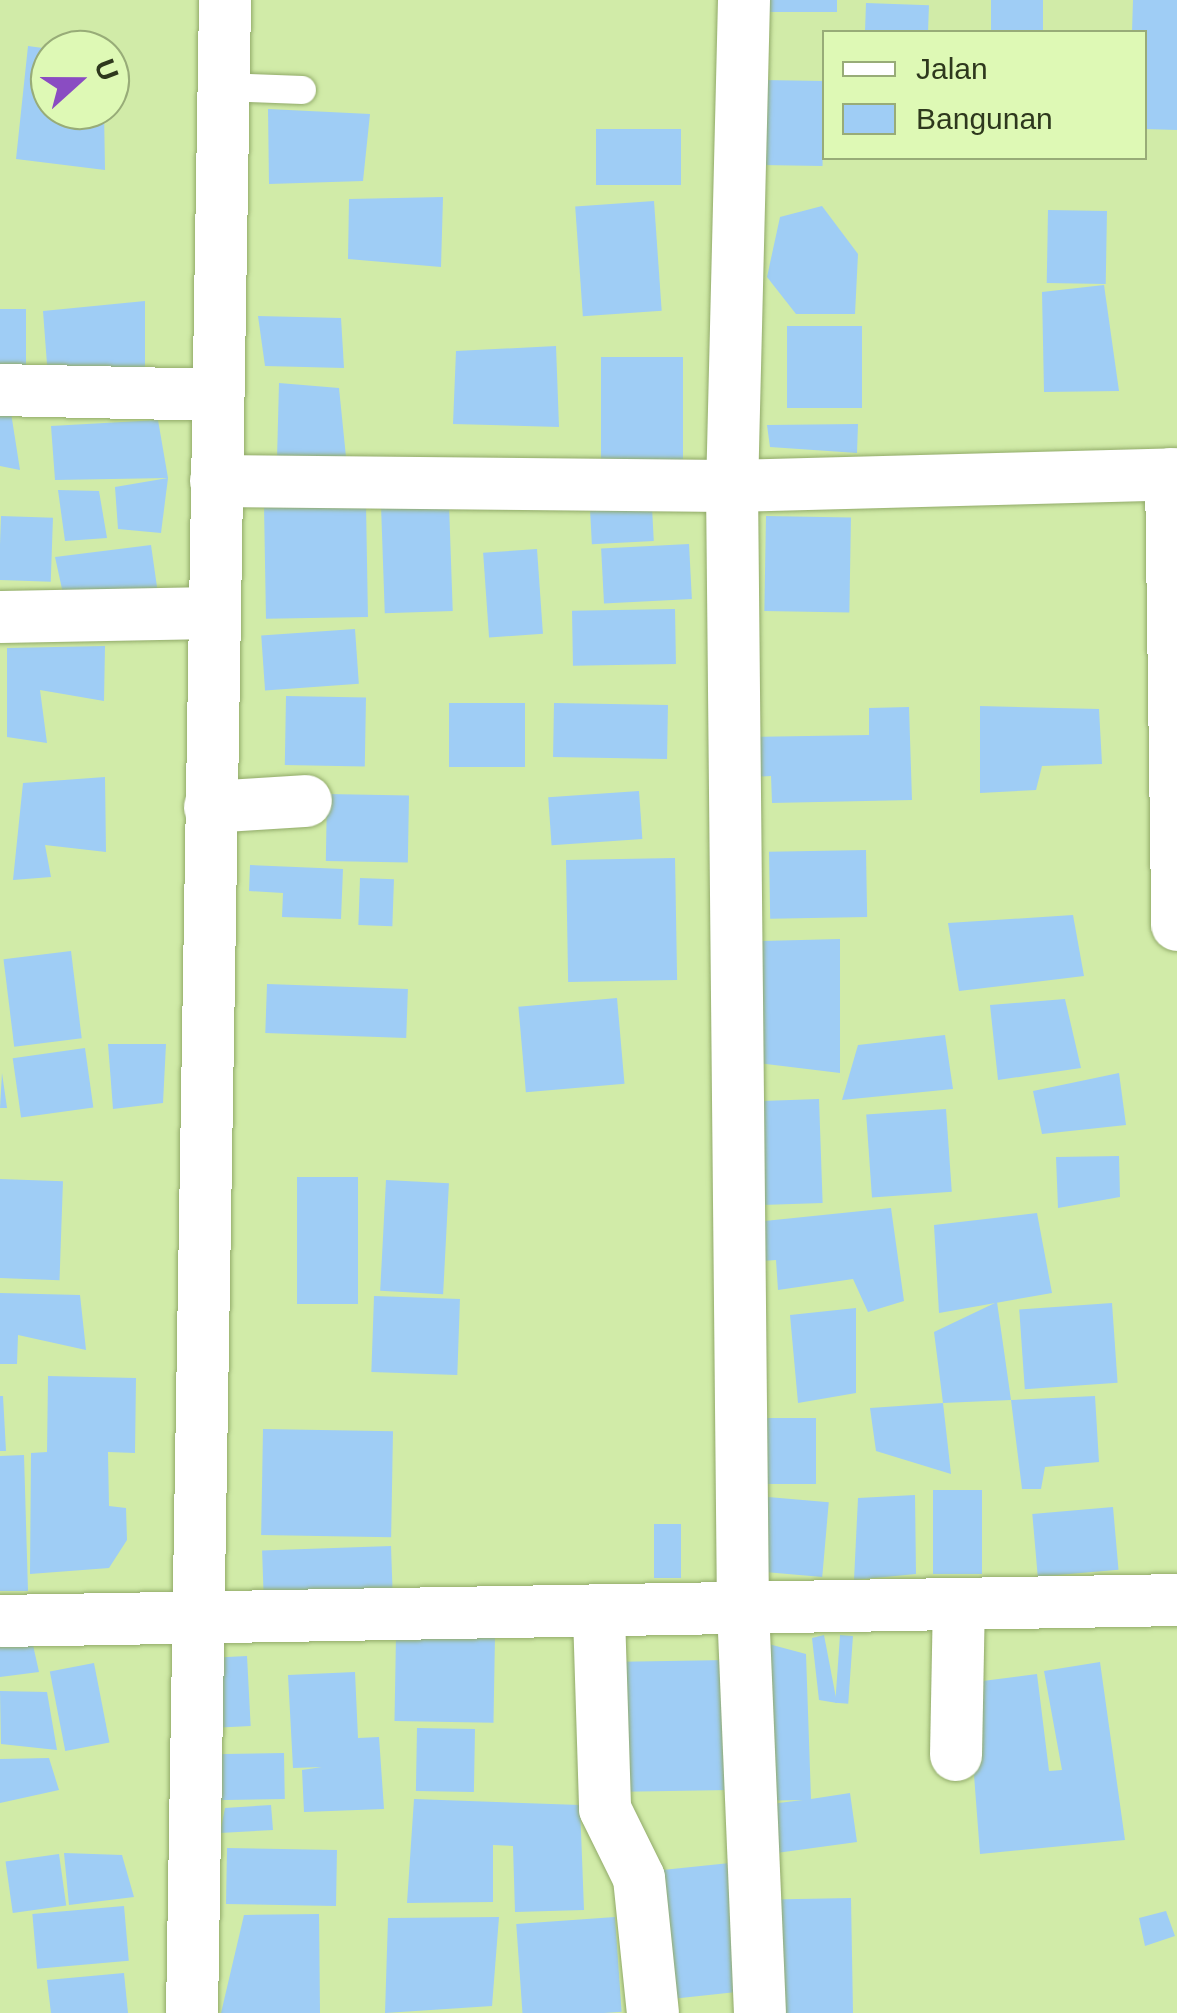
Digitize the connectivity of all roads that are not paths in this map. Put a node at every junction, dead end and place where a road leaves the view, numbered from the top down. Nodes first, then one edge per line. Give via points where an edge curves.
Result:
1 (225, 0) edge
2 (744, 0) edge
3 (223, 87) junction
4 (302, 90) dead end
5 (0, 390) edge
6 (217, 395) junction
7 (1174, 474) edge
8 (216, 481) junction
9 (732, 486) junction
10 (213, 613) junction
11 (0, 617) edge
12 (306, 800) dead end
13 (210, 807) junction
14 (1177, 924) edge
15 (1177, 1600) edge
16 (960, 1605) junction
17 (743, 1608) junction
18 (599, 1615) junction
19 (193, 1620) junction
20 (0, 1621) edge
21 (956, 1756) dead end
22 (192, 2013) edge
23 (653, 2013) edge
24 (760, 2013) edge

1 - 3 street
2 - 9 street
3 - 4 lane
3 - 6 street
5 - 6 street
6 - 8 street
7 - 9 street
7 - 14 street
8 - 9 street
8 - 10 street
9 - 17 street
10 - 11 street
10 - 13 street
12 - 13 street
13 - 19 street
15 - 16 street
16 - 17 street
16 - 21 street
17 - 18 street
17 - 24 street
18 - 19 street
18 - 23 street via 605,1808 642,1890
19 - 20 street
19 - 22 street

